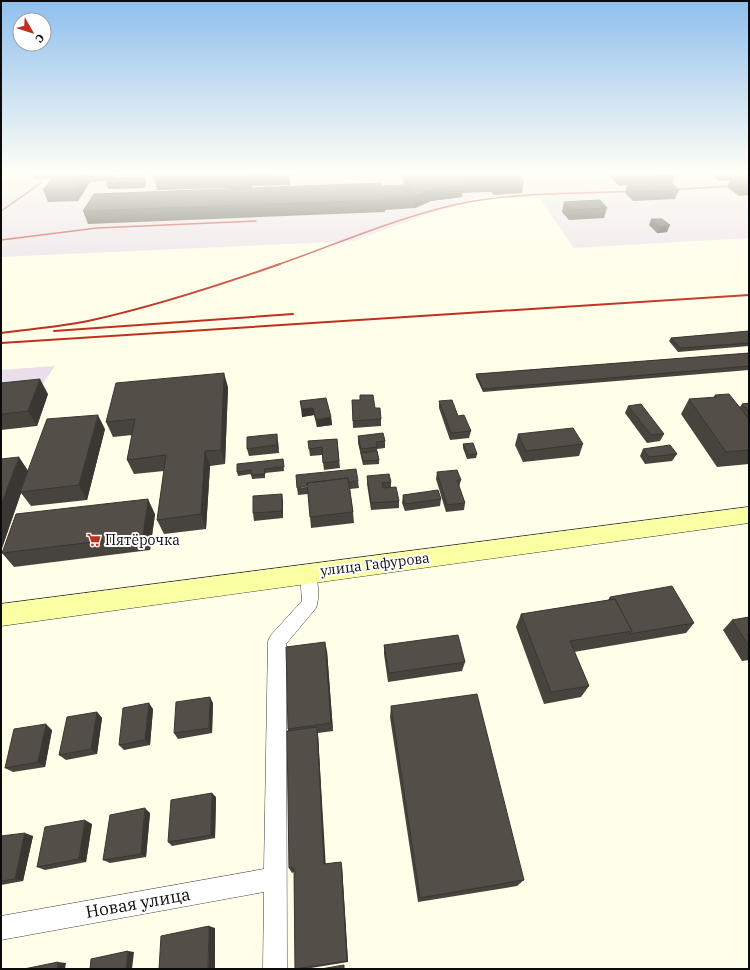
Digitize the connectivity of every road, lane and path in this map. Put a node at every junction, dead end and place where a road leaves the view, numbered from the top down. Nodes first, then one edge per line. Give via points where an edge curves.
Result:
1 (749, 515) edge
2 (308, 573) junction
3 (1, 615) edge
4 (276, 878) junction
5 (1, 928) edge
6 (275, 969) edge

1 - 2 main road, улица Гафурова
2 - 3 main road, улица Гафурова
2 - 4 street via 310,603 277,641
4 - 5 street, Новая улица
4 - 6 street

